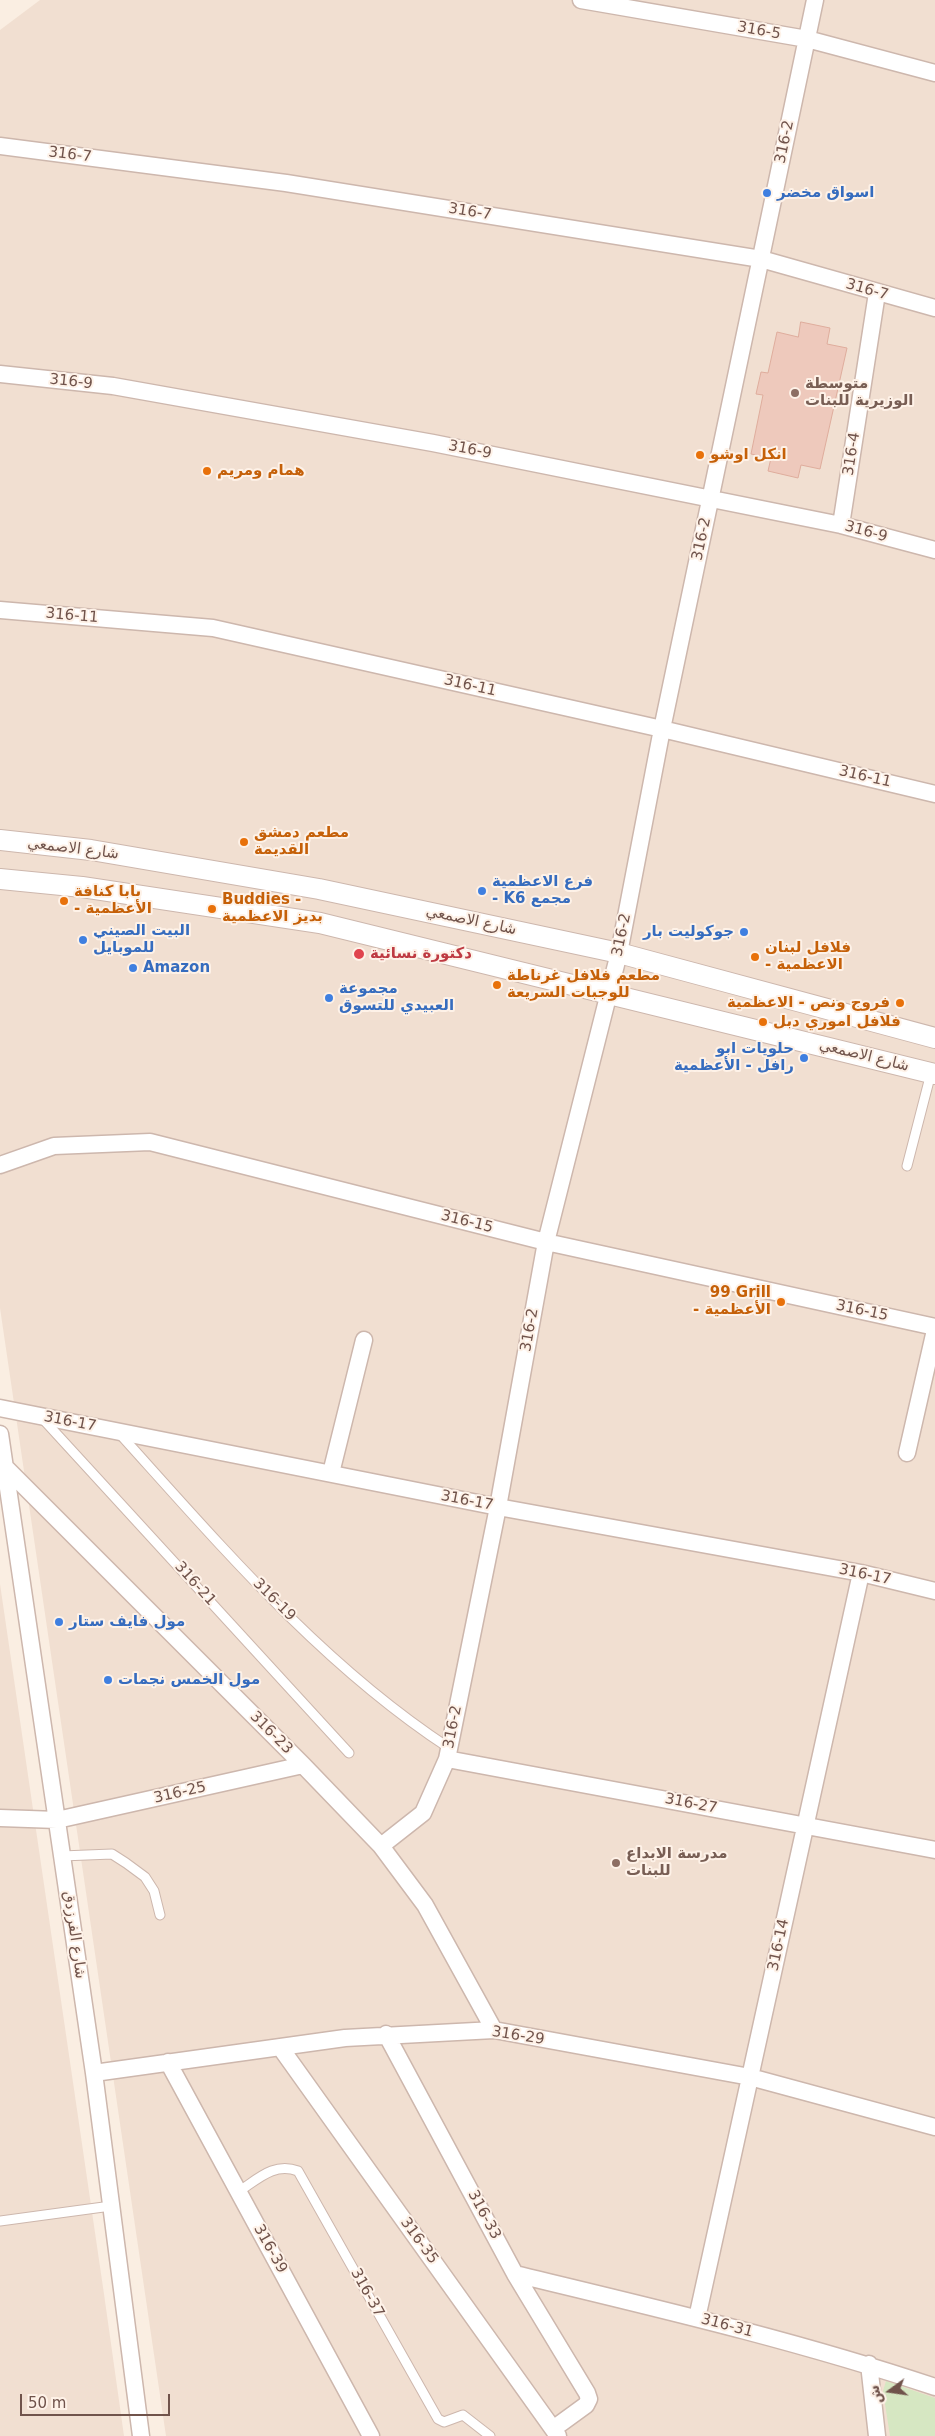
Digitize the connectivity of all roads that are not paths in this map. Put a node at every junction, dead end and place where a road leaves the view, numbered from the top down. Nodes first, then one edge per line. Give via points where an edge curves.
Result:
1 (581, 0) edge
2 (815, 0) edge
3 (807, 39) junction
4 (935, 73) edge
5 (0, 146) edge
6 (761, 259) junction
7 (877, 293) junction
8 (935, 308) edge
9 (0, 374) edge
10 (711, 498) junction
11 (841, 525) junction
12 (935, 550) edge
13 (0, 610) edge
14 (662, 729) junction
15 (935, 794) edge
16 (0, 840) edge
17 (0, 879) edge
18 (619, 953) junction
19 (609, 993) junction
20 (935, 1038) edge
21 (933, 1073) edge
22 (0, 1165) edge
23 (907, 1166) dead end
24 (546, 1242) junction
25 (935, 1329) edge
26 (364, 1340) dead end
27 (0, 1408) edge
28 (40, 1416) junction
29 (118, 1431) junction
30 (0, 1434) edge
31 (907, 1453) dead end
32 (6, 1468) junction
33 (331, 1473) junction
34 (498, 1507) junction
35 (862, 1573) junction
36 (935, 1591) edge
37 (349, 1753) dead end
38 (448, 1753) junction
39 (304, 1765) junction
40 (0, 1818) edge
41 (57, 1820) junction
42 (806, 1826) junction
43 (381, 1846) junction
44 (935, 1850) edge
45 (62, 1856) junction
46 (160, 1915) dead end
47 (494, 2030) junction
48 (386, 2034) junction
49 (280, 2047) junction
50 (168, 2062) junction
51 (94, 2073) junction
52 (750, 2077) junction
53 (935, 2127) edge
54 (238, 2192) junction
55 (111, 2206) junction
56 (0, 2221) edge
57 (516, 2274) junction
58 (697, 2318) junction
59 (868, 2364) junction
60 (935, 2386) edge
61 (555, 2432) edge
62 (141, 2436) edge
63 (371, 2436) edge
64 (490, 2436) edge
65 (877, 2436) edge

1 - 3 street, 316-5
2 - 3 street, 316-2
3 - 4 street, 316-5
3 - 6 street, 316-2
5 - 6 street, 316-7 via 286,183
6 - 7 street, 316-7
6 - 10 street, 316-2
7 - 8 street, 316-7
7 - 11 street, 316-4
9 - 10 street, 316-9 via 113,386 433,443
10 - 11 street, 316-9
10 - 14 street, 316-2
11 - 12 street, 316-9
13 - 14 street, 316-11 via 213,628
14 - 15 street, 316-11
14 - 18 street, 316-2
16 - 18 street, شارع الاصمعي via 91,850 319,889
17 - 19 street, شارع الاصمعي via 82,886 320,923
18 - 19 street, 316-2
18 - 20 street, شارع الاصمعي
19 - 21 street, شارع الاصمعي
19 - 24 street, 316-2
21 - 23 lane
22 - 24 street, 316-15 via 54,1146 150,1142
24 - 25 street, 316-15
24 - 34 street, 316-2
25 - 31 street
26 - 33 street
27 - 28 street, 316-17
28 - 29 street, 316-17
28 - 37 lane, 316-21
29 - 33 street, 316-17
29 - 38 lane, 316-19 via 236,1562 313,1639
30 - 32 street, شارع الفرزدق
32 - 39 street, 316-23
32 - 41 street, شارع الفرزدق
33 - 34 street, 316-17
34 - 35 street, 316-17
34 - 38 street, 316-2
35 - 36 street, 316-17
35 - 42 street, 316-14
38 - 42 street, 316-27
38 - 43 street, 316-2 via 423,1813
39 - 41 street, 316-25
39 - 43 street, 316-23
40 - 41 street, 316-25
41 - 45 street, شارع الفرزدق
42 - 44 street, 316-27
42 - 52 street, 316-14
43 - 47 street, 316-23 via 425,1905
45 - 46 lane via 112,1854 145,1877 154,1890
45 - 51 street, شارع الفرزدق
47 - 48 street, 316-29
47 - 52 street, 316-29
48 - 49 street, 316-29
48 - 57 street, 316-33
49 - 50 street, 316-29
49 - 61 street, 316-35
50 - 51 street, 316-29
50 - 54 street, 316-39
51 - 55 street, شارع الفرزدق
52 - 53 street, 316-29
52 - 58 street, 316-14
54 - 63 street, 316-39
54 - 64 lane, 316-37 via 276,2168 298,2170 438,2419 444,2422 463,2415
55 - 56 lane
55 - 62 street, شارع الفرزدق
57 - 58 street, 316-31
57 - 61 street, 316-33 via 589,2400
58 - 59 street, 316-31
59 - 60 street, 316-31
59 - 65 street

